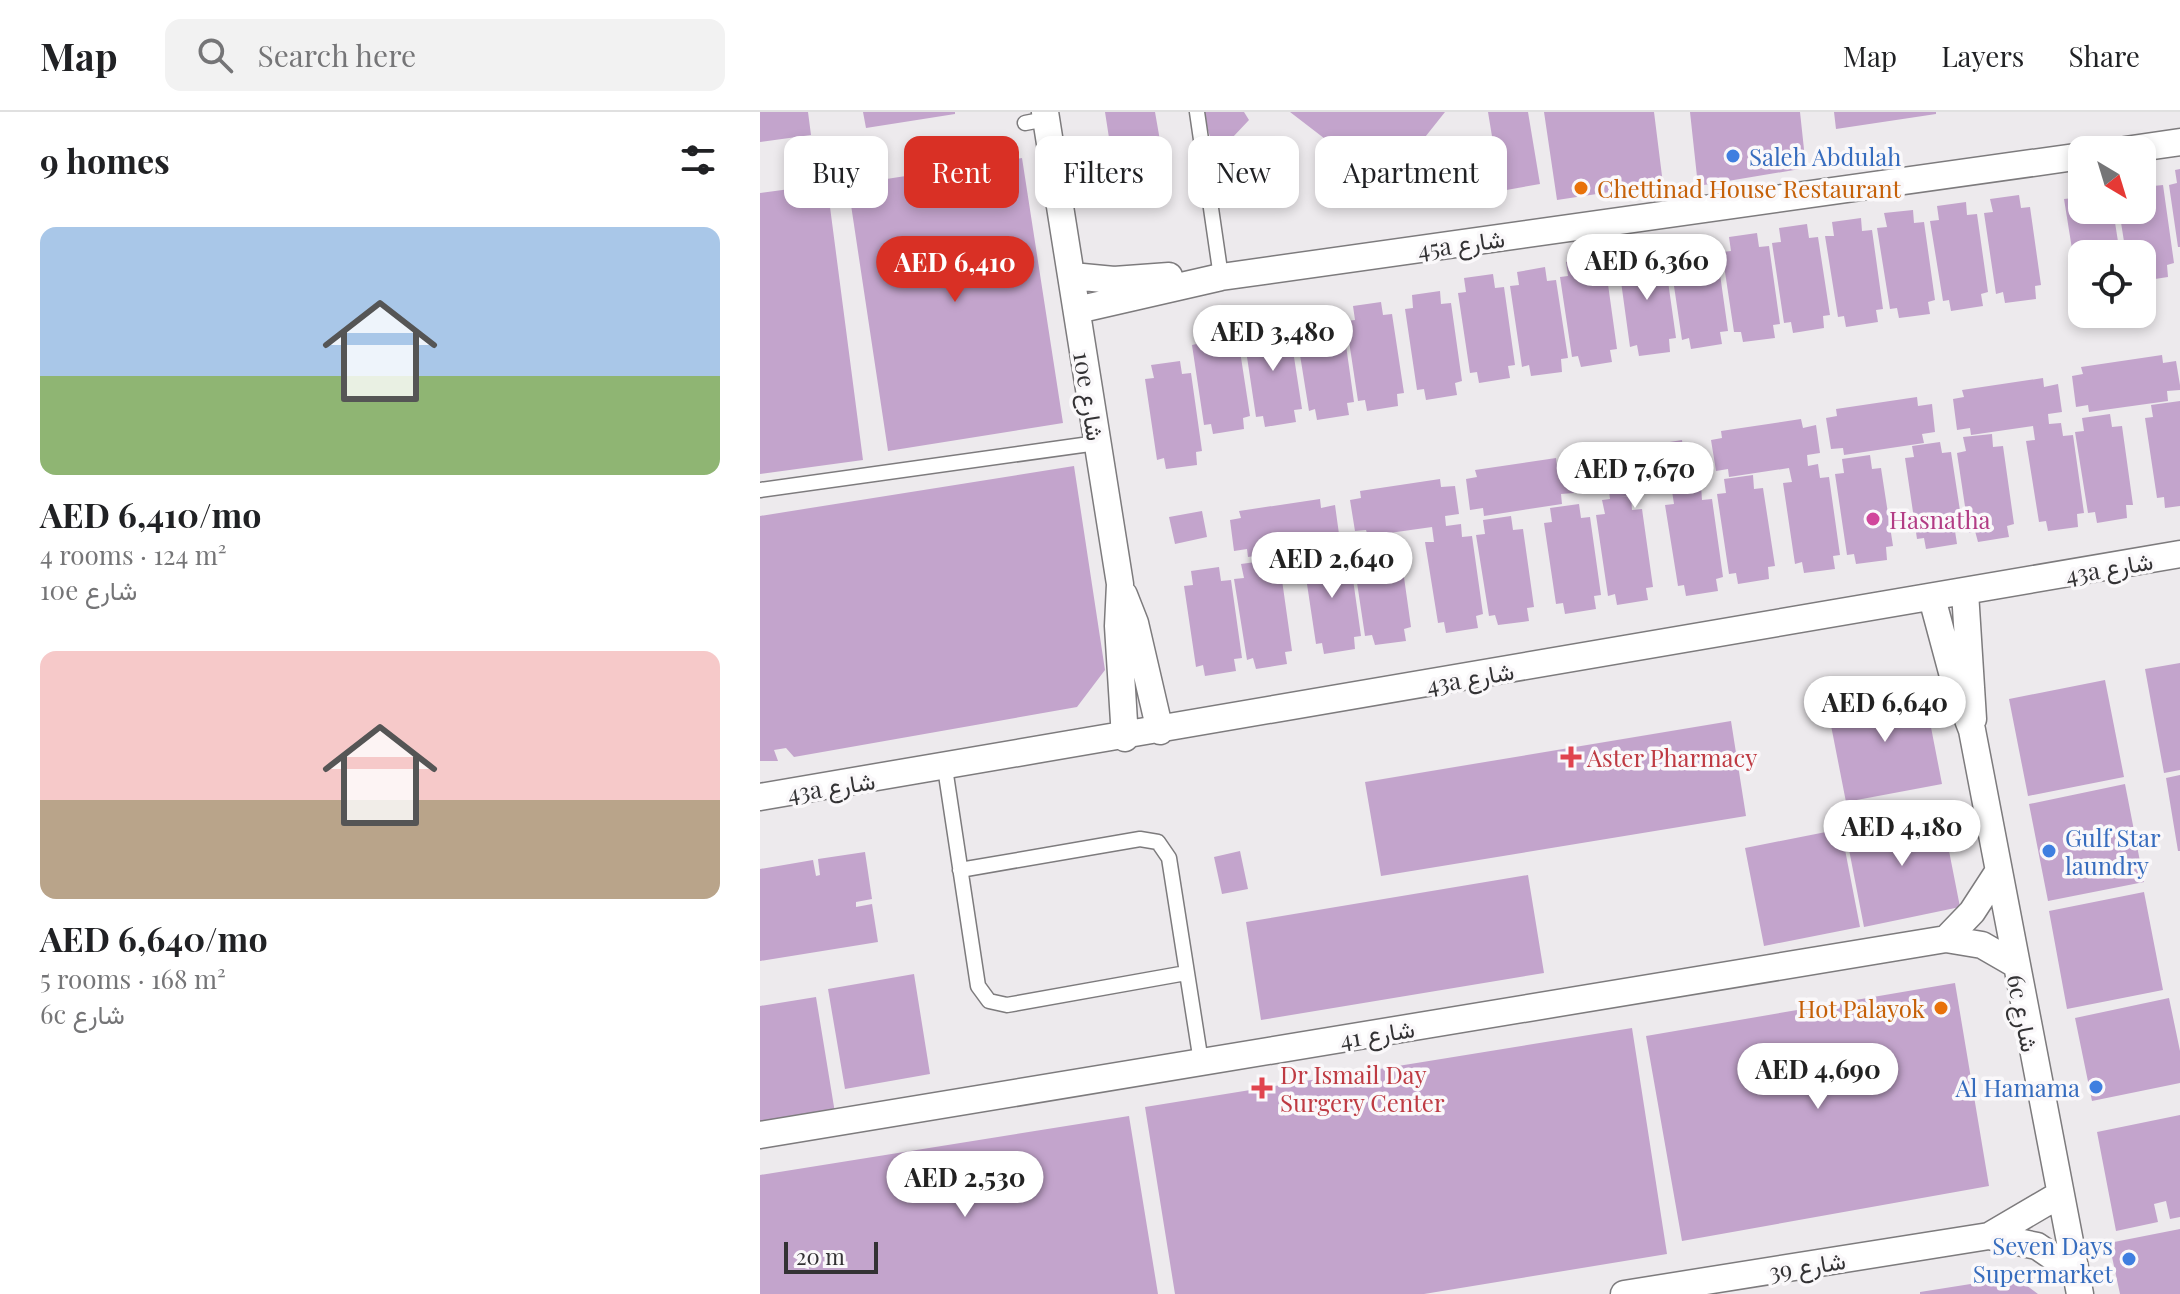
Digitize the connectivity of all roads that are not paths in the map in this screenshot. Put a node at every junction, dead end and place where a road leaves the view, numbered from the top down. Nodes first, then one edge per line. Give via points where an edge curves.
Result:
1 (1197, 112) edge
2 (1039, 118) edge
3 (2180, 142) edge
4 (2156, 145) edge
5 (2068, 158) edge
6 (1072, 276) junction
7 (1221, 277) junction
8 (1077, 310) junction
9 (1097, 443) junction
10 (760, 490) edge
11 (2180, 554) edge
12 (1120, 584) junction
13 (1965, 592) junction
14 (1932, 598) junction
15 (1972, 730) junction
16 (1160, 731) junction
17 (1125, 738) junction
18 (945, 768) junction
19 (760, 797) edge
20 (960, 870) junction
21 (1998, 872) junction
22 (1946, 939) junction
23 (2015, 964) junction
24 (1186, 973) junction
25 (1201, 1062) junction
26 (760, 1135) edge
27 (2059, 1195) junction
28 (1989, 1236) junction
29 (2078, 1283) edge
30 (1624, 1294) edge

1 - 7 lane
2 - 6 street, 10e شارع
3 - 4 street
5 - 7 street, 45a شارع
6 - 7 street, 45a شارع
6 - 8 street, 10e شارع
7 - 8 street, 45a شارع
8 - 9 street, 10e شارع
9 - 10 lane
9 - 12 street, 10e شارع
11 - 13 street, 43a شارع
12 - 16 street, 10e شارع via 1135,623
12 - 17 street, 10e شارع
13 - 14 street, 43a شارع
13 - 15 street, 6c شارع via 1974,690
14 - 15 street, 6c شارع
14 - 16 street, 43a شارع
15 - 21 street, 6c شارع
16 - 17 street, 43a شارع
17 - 18 street, 43a شارع
18 - 19 street, 43a شارع
18 - 20 lane
20 - 24 lane via 978,986 989,1001 1007,1005
20 - 24 lane via 1149,838 1169,858
21 - 22 street
21 - 23 street, 6c شارع
22 - 23 street, شارع 41 via 1982,945
22 - 25 street, شارع 41
23 - 27 street, 6c شارع
24 - 25 lane
25 - 26 street, شارع 41
27 - 28 street, شارع 39
27 - 29 street, 6c شارع
28 - 29 street, شارع 39 via 2037,1246
28 - 30 street, شارع 39

